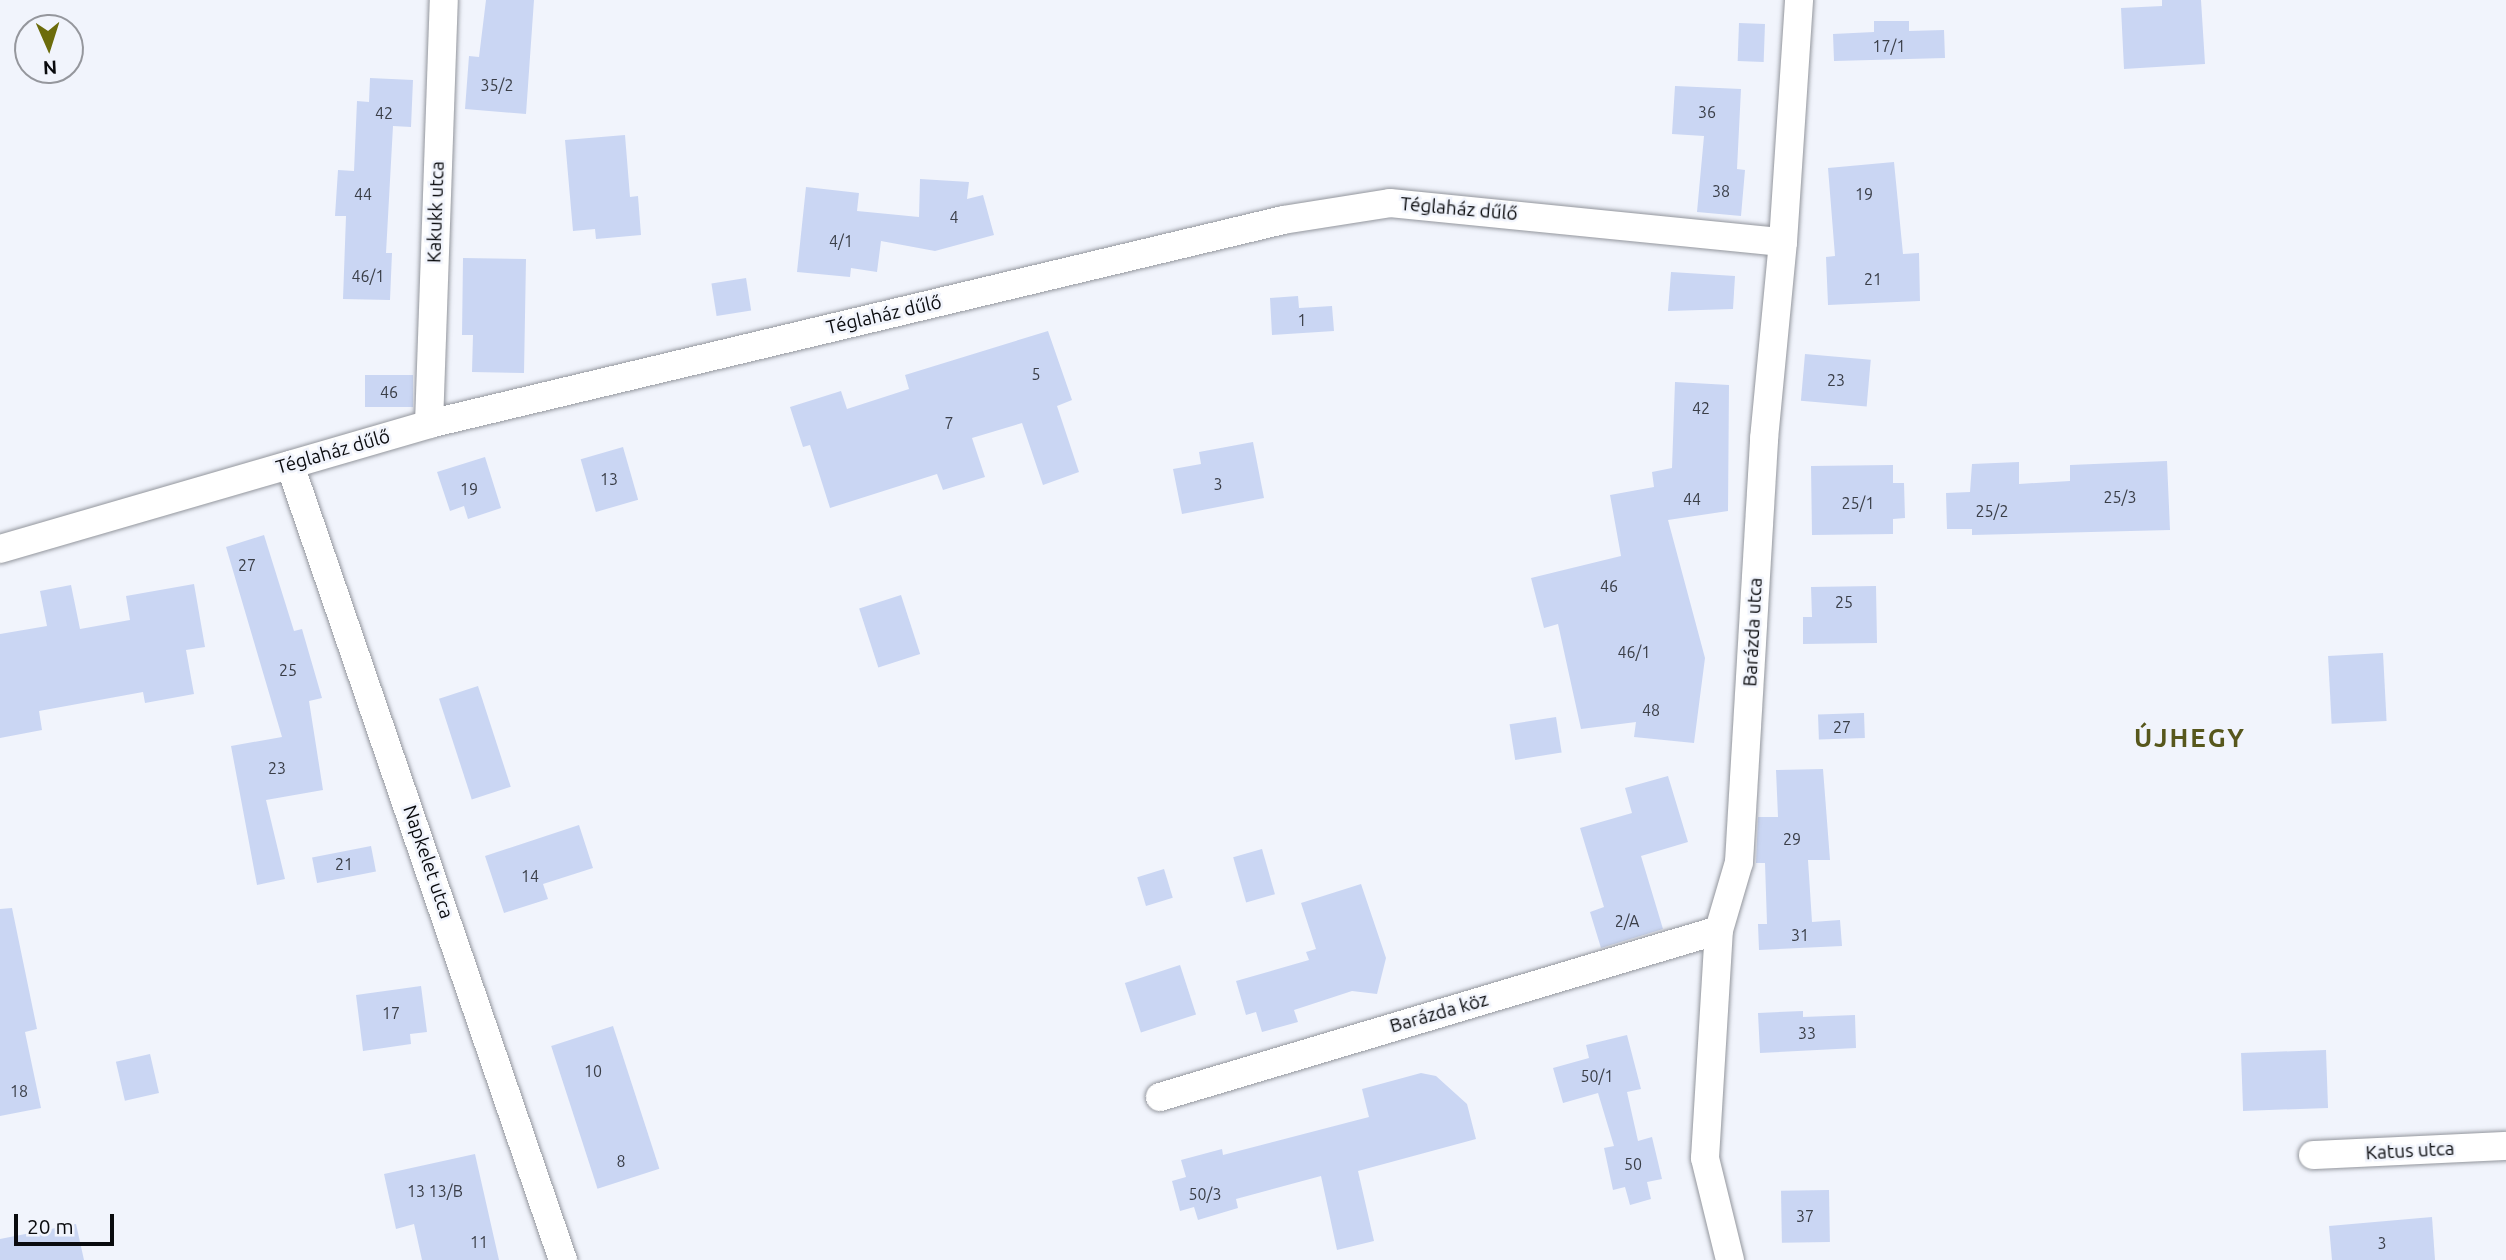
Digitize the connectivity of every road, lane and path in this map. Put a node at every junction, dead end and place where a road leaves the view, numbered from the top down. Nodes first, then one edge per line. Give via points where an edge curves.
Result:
1 (444, 0) edge
2 (1799, 0) edge
3 (1783, 242) junction
4 (429, 424) junction
5 (290, 465) junction
6 (0, 550) edge
7 (1719, 930) junction
8 (1160, 1097) dead end
9 (2506, 1146) edge
10 (2313, 1155) dead end
11 (563, 1260) edge
12 (1730, 1260) edge

1 - 4 street, Kakukk utca
2 - 3 street, Barázda utca
3 - 4 street, Téglaház dűlő via 1390,202 1283,220
3 - 7 street, Barázda utca via 1764,439 1739,862
4 - 5 street, Téglaház dűlő
5 - 6 street, Téglaház dűlő
5 - 11 street, Napkelet utca
7 - 8 street, Barázda köz
7 - 12 street, Barázda utca via 1705,1158
9 - 10 street, Katus utca

